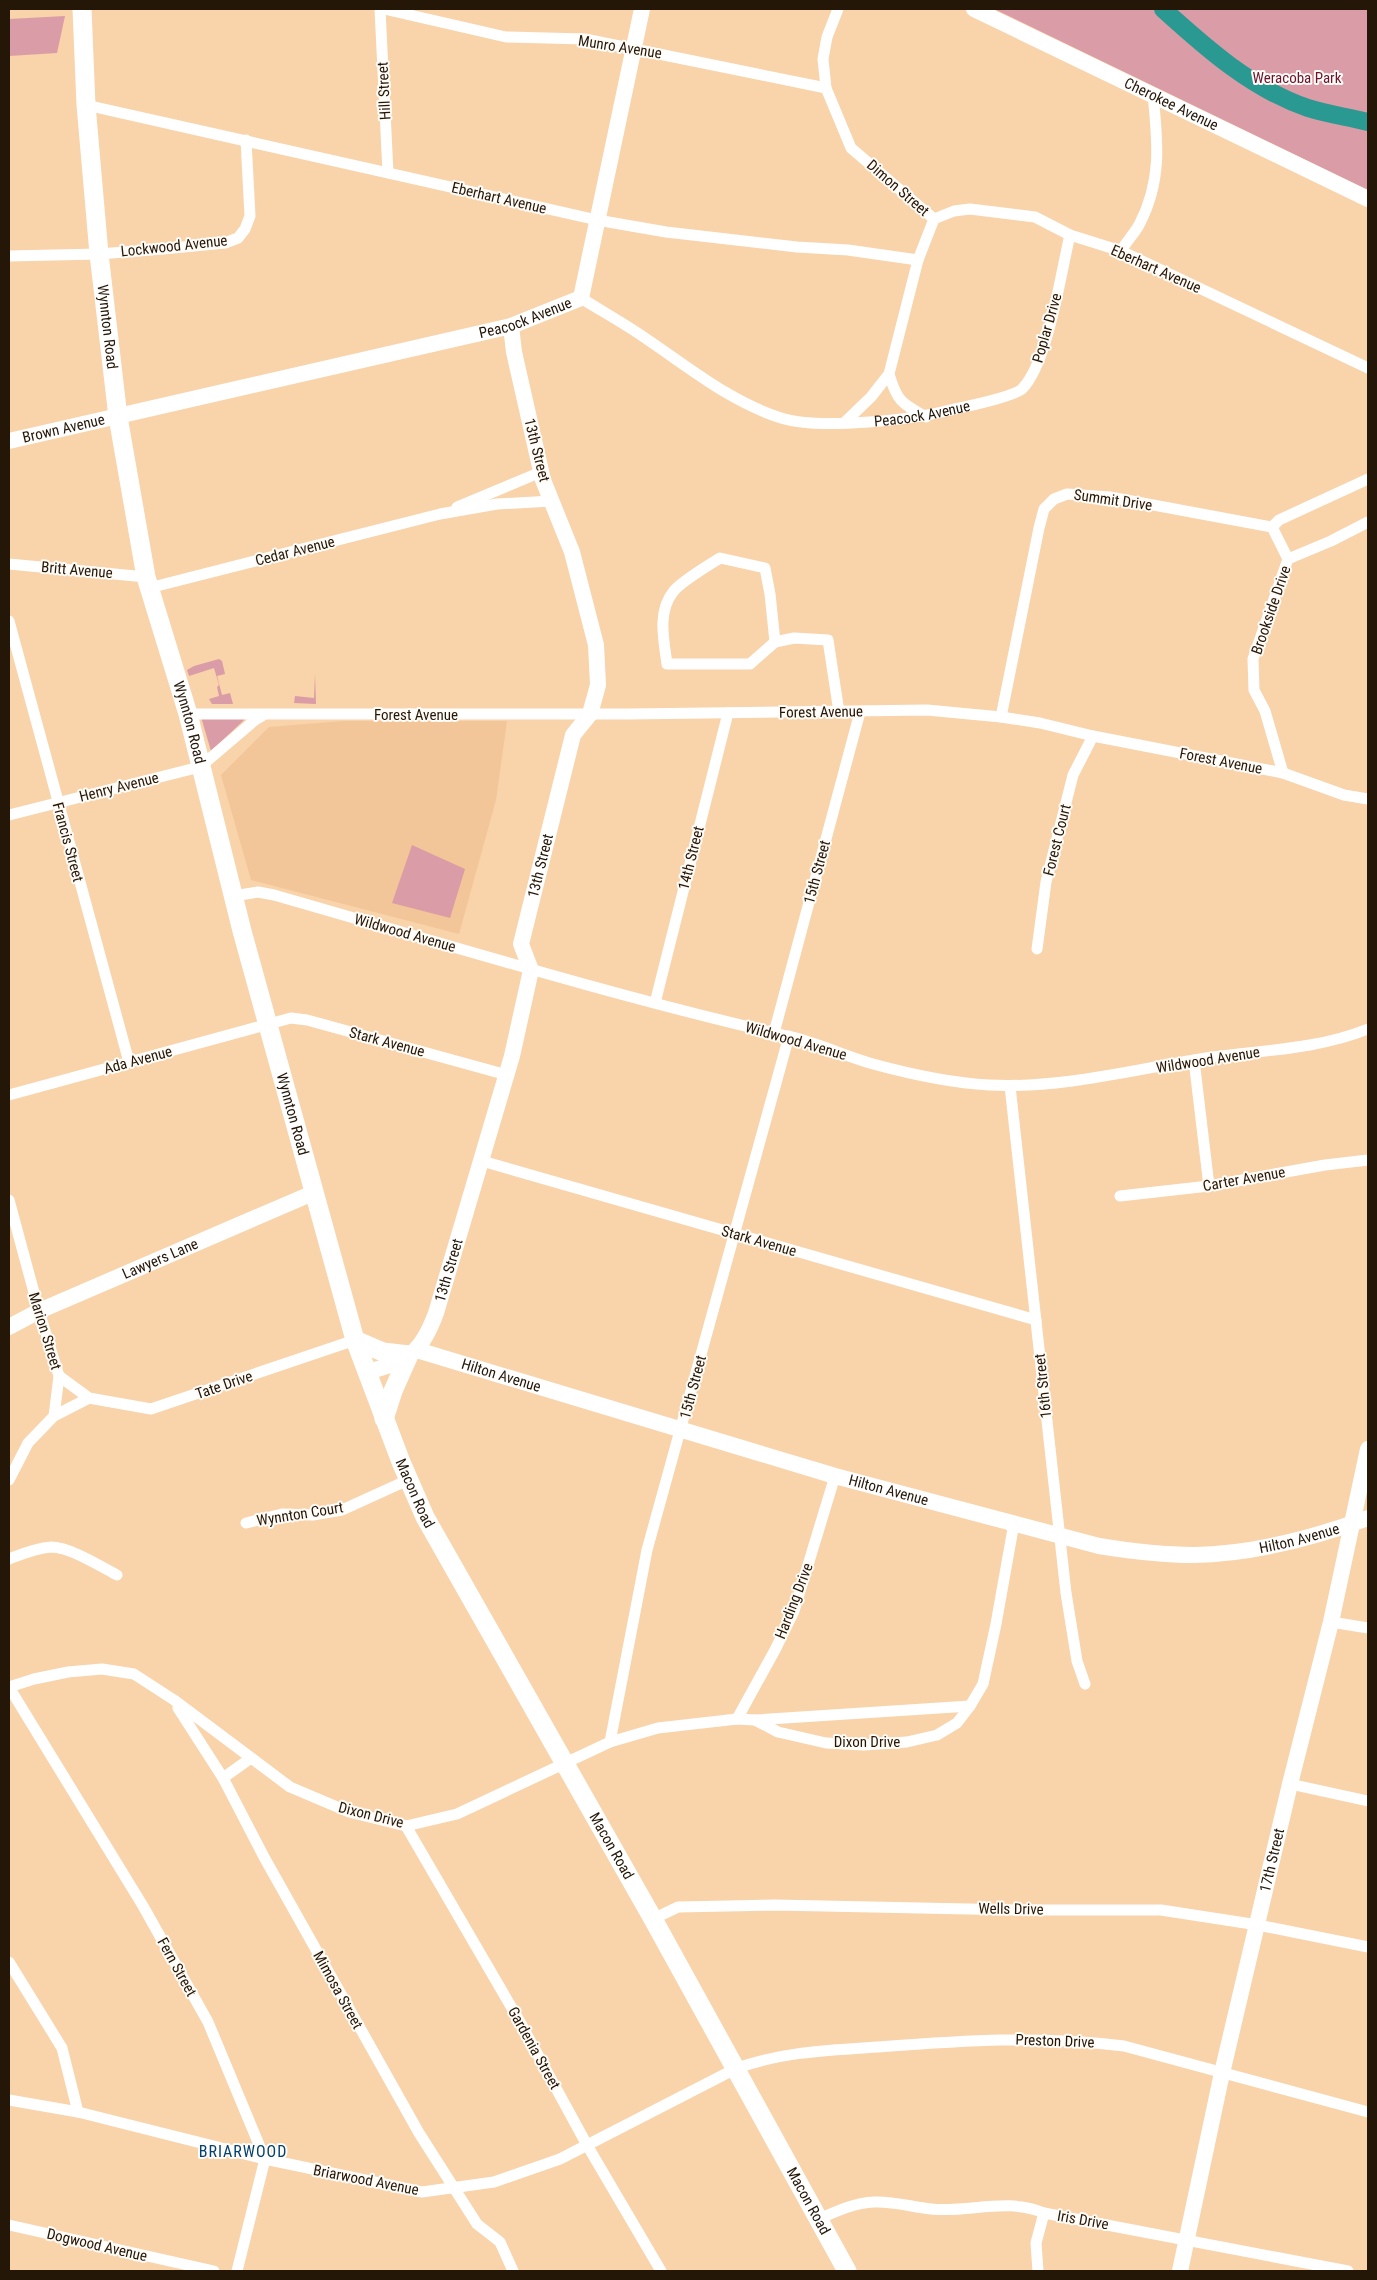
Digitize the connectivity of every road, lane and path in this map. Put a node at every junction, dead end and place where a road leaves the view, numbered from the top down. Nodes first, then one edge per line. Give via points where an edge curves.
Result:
1 (82, 9) edge
2 (382, 9) edge
3 (642, 9) edge
4 (838, 9) edge
5 (974, 9) edge
6 (634, 48) junction
7 (826, 88) junction
8 (1153, 95) junction
9 (86, 105) junction
10 (246, 140) junction
11 (388, 172) junction
12 (1368, 199) edge
13 (934, 219) junction
14 (596, 220) junction
15 (1070, 235) junction
16 (1121, 250) junction
17 (100, 254) junction
18 (9, 256) edge
19 (918, 260) junction
20 (581, 298) junction
21 (511, 326) junction
22 (1368, 368) edge
23 (889, 374) junction
24 (994, 399) joint
25 (118, 417) junction
26 (926, 417) junction
27 (846, 422) junction
28 (9, 441) edge
29 (541, 472) junction
30 (1368, 479) edge
31 (552, 501) junction
32 (440, 514) junction
33 (1368, 522) edge
34 (1272, 527) junction
35 (1288, 559) junction
36 (9, 564) edge
37 (147, 582) junction
38 (9, 621) edge
39 (775, 642) junction
40 (839, 712) junction
41 (860, 712) junction
42 (728, 713) junction
43 (188, 714) junction
44 (590, 714) junction
45 (263, 715) junction
46 (1001, 716) junction
47 (1093, 736) junction
48 (200, 767) junction
49 (1283, 773) junction
50 (1368, 799) edge
51 (58, 802) junction
52 (9, 815) edge
53 (233, 896) junction
54 (1037, 949) dead end
55 (531, 970) junction
56 (655, 1003) junction
57 (268, 1025) junction
58 (1368, 1029) edge
59 (774, 1033) junction
60 (789, 1036) junction
61 (1194, 1060) junction
62 (129, 1062) junction
63 (507, 1075) junction
64 (1010, 1086) junction
65 (9, 1095) edge
66 (1368, 1160) edge
67 (482, 1161) junction
68 (1209, 1186) junction
69 (313, 1193) junction
70 (1120, 1196) dead end
71 (9, 1200) edge
72 (735, 1234) junction
73 (39, 1311) junction
74 (1036, 1320) junction
75 (9, 1326) edge
76 (355, 1340) junction
77 (413, 1353) junction
78 (367, 1372) junction
79 (59, 1376) junction
80 (89, 1398) junction
81 (54, 1416) junction
82 (384, 1419) junction
83 (681, 1430) junction
84 (1368, 1449) edge
85 (835, 1476) junction
86 (9, 1480) edge
87 (408, 1480) junction
88 (1368, 1518) edge
89 (1014, 1523) junction
90 (246, 1524) dead end
91 (1351, 1524) junction
92 (1059, 1536) junction
93 (9, 1559) edge
94 (117, 1575) dead end
95 (1331, 1622) junction
96 (1368, 1628) edge
97 (1085, 1684) dead end
98 (9, 1687) edge
99 (174, 1700) junction
100 (970, 1706) junction
101 (737, 1719) junction
102 (755, 1720) junction
103 (610, 1742) junction
104 (251, 1758) junction
105 (564, 1763) junction
106 (223, 1778) junction
107 (1290, 1784) junction
108 (1368, 1801) edge
109 (406, 1826) junction
110 (654, 1919) junction
111 (1258, 1926) junction
112 (1368, 1947) edge
113 (9, 1962) edge
114 (735, 2069) junction
115 (1222, 2073) junction
116 (9, 2100) edge
117 (78, 2112) junction
118 (1368, 2112) edge
119 (587, 2145) junction
120 (265, 2159) junction
121 (453, 2188) junction
122 (1044, 2213) junction
123 (819, 2219) junction
124 (9, 2225) edge
125 (1187, 2239) junction
126 (214, 2271) edge
127 (236, 2271) edge
128 (513, 2271) edge
129 (661, 2271) edge
130 (847, 2271) edge
131 (1038, 2271) edge
132 (1180, 2271) edge
133 (1348, 2271) edge

1 - 9 main road, Wynnton Road
2 - 6 street, Munro Avenue via 506,37 585,39
2 - 11 street, Hill Street
3 - 6 street
4 - 7 street, Dimon Street via 823,59
5 - 8 street, Cherokee Avenue
6 - 7 street, Munro Avenue
6 - 14 street
7 - 13 street, Dimon Street via 852,148
8 - 12 street, Cherokee Avenue
8 - 16 street via 1157,177 1139,226
9 - 10 street, Eberhart Avenue
9 - 17 main road, Wynnton Road
10 - 11 street, Eberhart Avenue
10 - 17 street, Lockwood Avenue via 250,216 246,230 238,238 225,243
11 - 14 street, Eberhart Avenue
13 - 15 street, Eberhart Avenue via 954,211 998,211 1035,217
13 - 19 street, Dimon Street
14 - 19 street, Eberhart Avenue via 666,232
14 - 20 street
15 - 16 street, Eberhart Avenue
15 - 24 street, Poplar Drive via 1043,348 1033,374 1021,390
16 - 22 street, Eberhart Avenue
17 - 18 street, Lockwood Avenue
17 - 25 main road, Wynnton Road
19 - 23 street, Dimon Street
20 - 21 street, Peacock Avenue
20 - 27 street, Peacock Avenue via 747,404 782,418 807,423
21 - 25 street, Peacock Avenue
21 - 29 street, 13th Street
23 - 26 street via 895,395
23 - 27 street, Dimon Street
24 - 26 street, Peacock Avenue
25 - 28 street, Brown Avenue
25 - 37 main road, Wynnton Road
26 - 27 street, Peacock Avenue
29 - 31 street, 13th Street
29 - 32 street
30 - 34 street via 1279,520
31 - 32 street via 497,504
31 - 44 street, 13th Street via 572,552 596,646 598,685
32 - 37 street, Cedar Avenue
33 - 35 street, Brookside Drive
34 - 35 street
34 - 46 street, Summit Drive via 1110,497 1067,494 1054,499 1044,509 1039,528
35 - 49 street, Brookside Drive via 1253,659 1254,690 1265,711
36 - 37 street, Britt Avenue
37 - 43 main road, Wynnton Road
38 - 51 street, Francis Street
39 - 39 street via 750,664 668,664 663,633 666,607 673,591 720,558 765,568
39 - 40 street via 794,638 828,640
40 - 41 street, Forest Avenue
40 - 42 street, Forest Avenue
41 - 46 street, Forest Avenue via 927,710
41 - 59 street, 15th Street
42 - 44 street, Forest Avenue
42 - 56 street, 14th Street
43 - 45 street, Forest Avenue
43 - 48 main road, Wynnton Road
44 - 45 street, Forest Avenue
44 - 55 street, 13th Street via 573,735 521,944
45 - 48 street
46 - 47 street, Forest Avenue
47 - 49 street, Forest Avenue
47 - 54 street, Forest Court via 1073,775 1046,882
48 - 51 street, Henry Avenue
48 - 53 main road, Wynnton Road
49 - 50 street, Forest Avenue via 1344,795
51 - 52 street, Henry Avenue
51 - 62 street, Francis Street
53 - 55 street, Wildwood Avenue via 258,892 274,895
53 - 57 main road, Wynnton Road
55 - 56 street, Wildwood Avenue
55 - 63 street, 13th Street
56 - 59 street, Wildwood Avenue
57 - 62 street, Ada Avenue
57 - 63 street, Stark Avenue via 291,1018 307,1020
57 - 69 main road, Wynnton Road
58 - 61 street, Wildwood Avenue via 1343,1039 1296,1048
59 - 60 street, Wildwood Avenue
60 - 64 street, Wildwood Avenue via 874,1064 960,1082
60 - 72 street, 15th Street
61 - 64 street, Wildwood Avenue via 1119,1075
61 - 68 street
62 - 65 street, Ada Avenue
63 - 67 street, 13th Street
64 - 74 street, 16th Street
66 - 68 street, Carter Avenue
67 - 72 street, Stark Avenue
67 - 77 street, 13th Street via 431,1327
68 - 70 street, Carter Avenue
69 - 73 street, Lawyers Lane
69 - 76 main road, Wynnton Road
71 - 73 street, Marion Street
72 - 74 street, Stark Avenue
72 - 83 street, 15th Street
73 - 75 street, Lawyers Lane
73 - 79 street, Marion Street
74 - 92 street, 16th Street
76 - 77 main road via 383,1352
76 - 78 main road, Wynnton Road
76 - 80 street, Tate Drive via 151,1409
77 - 78 street via 401,1362
77 - 82 main road via 393,1391
77 - 83 street, Hilton Avenue
78 - 82 main road, Wynnton Road
79 - 80 street, Tate Drive
79 - 81 street, Marion Street
80 - 81 street
81 - 86 street via 28,1443
82 - 87 main road, Macon Road
83 - 85 street, Hilton Avenue
83 - 103 street, 15th Street via 647,1550
84 - 91 street, 17th Street
85 - 89 street, Hilton Avenue
85 - 101 street, Harding Drive via 794,1611
87 - 90 street, Wynnton Court via 342,1510 312,1515 282,1514
87 - 105 main road, Macon Road
88 - 91 street, Hilton Avenue
89 - 92 street, Hilton Avenue
89 - 100 street, Dixon Drive via 983,1684
91 - 92 street, Hilton Avenue via 1256,1548 1194,1555 1128,1550
91 - 95 street, 17th Street
92 - 97 street, 16th Street via 1077,1661
93 - 94 street via 53,1547 76,1554
95 - 96 street
95 - 107 street, 17th Street
98 - 99 street, Dixon Drive via 34,1678 102,1669 134,1674
98 - 120 street, Fern Street via 143,1906 208,2022
99 - 104 street, Dixon Drive
99 - 106 street, Mimosa Street
100 - 102 street, Dixon Drive
100 - 102 street, Dixon Drive via 957,1724 937,1735 864,1746 778,1732
101 - 102 street, Dixon Drive
101 - 103 street, Dixon Drive via 658,1728
103 - 105 street, Dixon Drive
104 - 106 street
104 - 109 street, Dixon Drive via 290,1788 372,1819
105 - 109 street, Dixon Drive via 457,1814
105 - 110 main road, Macon Road
106 - 121 street, Mimosa Street via 371,2049
107 - 108 street
107 - 111 street, 17th Street
109 - 119 street, Gardenia Street
110 - 111 street, Wells Drive via 678,1907 775,1905 1161,1910
110 - 114 main road, Macon Road
111 - 112 street, Wells Drive
111 - 115 street, 17th Street
113 - 117 street via 62,2048
114 - 115 street, Preston Drive via 762,2059 850,2049 1043,2039 1124,2046
114 - 119 street, Briarwood Avenue
114 - 123 main road, Macon Road
115 - 118 street, Preston Drive
115 - 125 street, 17th Street
116 - 117 street, Briarwood Avenue
117 - 120 street, Briarwood Avenue
119 - 121 street, Briarwood Avenue via 560,2159 494,2182
119 - 129 street, Gardenia Street
120 - 121 street, Briarwood Avenue via 422,2192
120 - 127 street
121 - 128 street, Mimosa Street via 477,2224 500,2242
122 - 123 street, Iris Drive via 1031,2207 1012,2205 952,2210 873,2202
122 - 125 street, Iris Drive
122 - 131 street via 1036,2243
123 - 130 main road, Macon Road
124 - 126 street, Dogwood Avenue
125 - 132 street, 17th Street
125 - 133 street, Iris Drive

